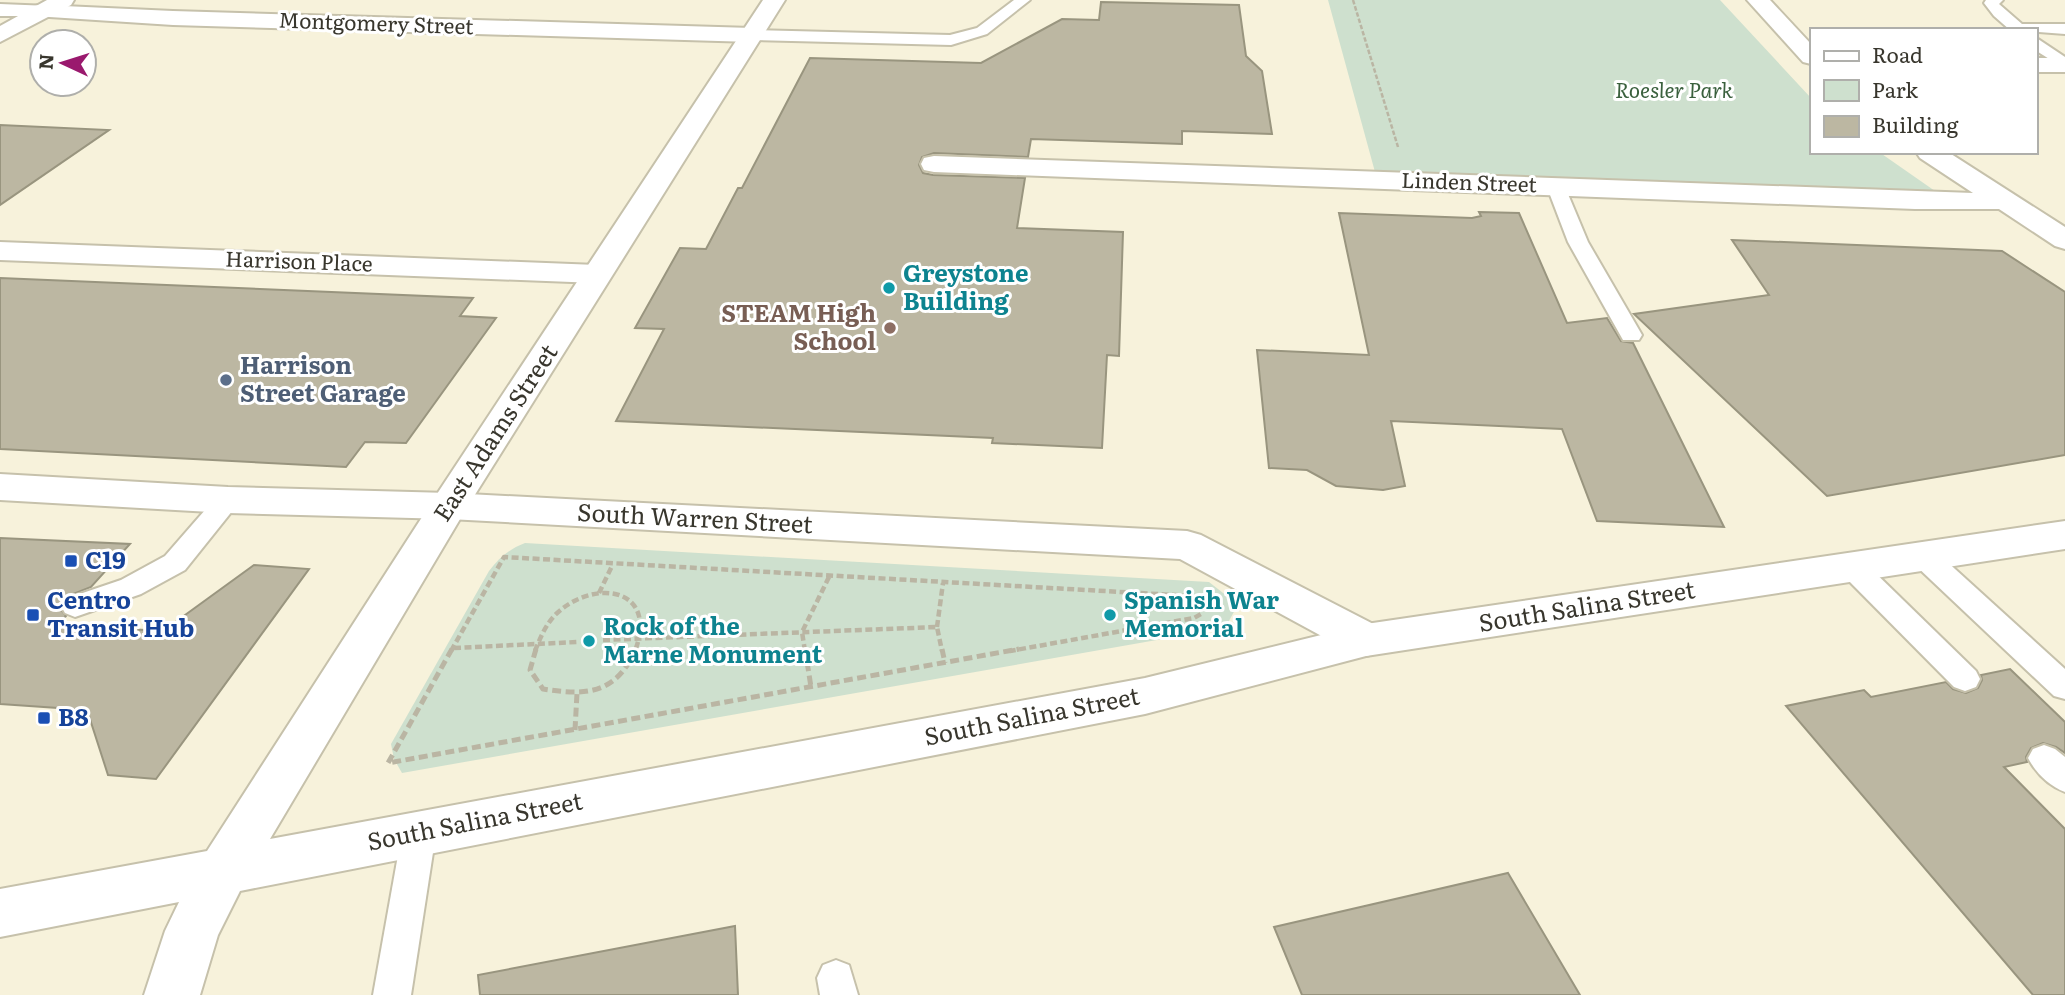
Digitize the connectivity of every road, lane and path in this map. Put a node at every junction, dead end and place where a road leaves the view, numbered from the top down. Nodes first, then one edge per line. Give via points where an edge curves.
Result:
1 (62, 0) edge
2 (774, 0) edge
3 (1023, 0) edge
4 (1353, 0) edge
5 (1758, 0) edge
6 (1996, 0) edge
7 (0, 9) edge
8 (42, 11) junction
9 (2019, 28) edge
10 (2037, 29) edge
11 (2065, 29) edge
12 (752, 34) junction
13 (0, 35) edge
14 (2037, 44) edge
15 (1810, 56) edge
16 (2037, 65) edge
17 (2065, 65) edge
18 (1932, 154) edge
19 (934, 164) dead end
20 (1409, 181) junction
21 (1556, 187) junction
22 (2005, 201) junction
23 (2065, 240) edge
24 (0, 251) edge
25 (597, 274) junction
26 (1631, 335) dead end
27 (0, 487) edge
28 (228, 500) junction
29 (449, 506) junction
30 (2065, 535) edge
31 (1923, 556) junction
32 (612, 565) junction
33 (1852, 566) junction
34 (829, 577) junction
35 (943, 583) junction
36 (599, 594) junction
37 (75, 606) dead end
38 (937, 627) junction
39 (802, 632) junction
40 (639, 637) junction
41 (603, 640) dead end
42 (1366, 640) junction
43 (577, 642) dead end
44 (537, 644) junction
45 (454, 648) junction
46 (945, 663) junction
47 (1965, 679) dead end
48 (811, 687) junction
49 (2065, 687) edge
50 (577, 693) junction
51 (575, 730) junction
52 (419, 833) junction
53 (224, 869) junction
54 (0, 912) edge
55 (172, 995) edge
56 (392, 995) edge

1 - 8 street
2 - 12 street, East Adams Street
3 - 12 lane via 982,30 951,40
4 - 20 path
5 - 15 street
6 - 9 lane via 1992,3 1999,13
7 - 8 street, Montgomery Street
8 - 12 street, Montgomery Street
8 - 13 street
10 - 11 lane
12 - 25 street, East Adams Street
14 - 17 lane
16 - 17 street
18 - 22 street
19 - 20 street, Linden Street
20 - 21 street, Linden Street
21 - 22 street, Linden Street
21 - 26 lane via 1578,242
22 - 23 street
24 - 25 street, Harrison Place
25 - 29 street, East Adams Street
27 - 28 street, South Warren Street
28 - 29 street, South Warren Street
28 - 37 lane via 174,563 131,587
29 - 42 street, South Warren Street via 1187,545
29 - 53 street, East Adams Street
30 - 31 street, South Salina Street
31 - 33 street, South Salina Street
31 - 49 lane
32 - 34 path
32 - 36 path
32 - 45 path via 504,557
33 - 42 street, South Salina Street
33 - 47 lane
34 - 35 path
34 - 39 path
35 - 38 path
35 - 46 path via 1192,596 1202,608 1194,618
36 - 40 path via 631,599 640,610
36 - 44 path via 585,595 561,609
38 - 39 path
38 - 46 path
39 - 40 path
39 - 48 path
40 - 41 path
40 - 50 path via 630,663 618,677 593,691
42 - 52 street, South Salina Street via 1145,696
43 - 44 path
44 - 45 path
44 - 50 path via 530,670 542,690
45 - 51 path via 388,764
46 - 48 path
48 - 51 path
50 - 51 path
52 - 53 street, South Salina Street
52 - 56 lane
53 - 54 street, South Salina Street
53 - 55 street, East Adams Street via 192,931

